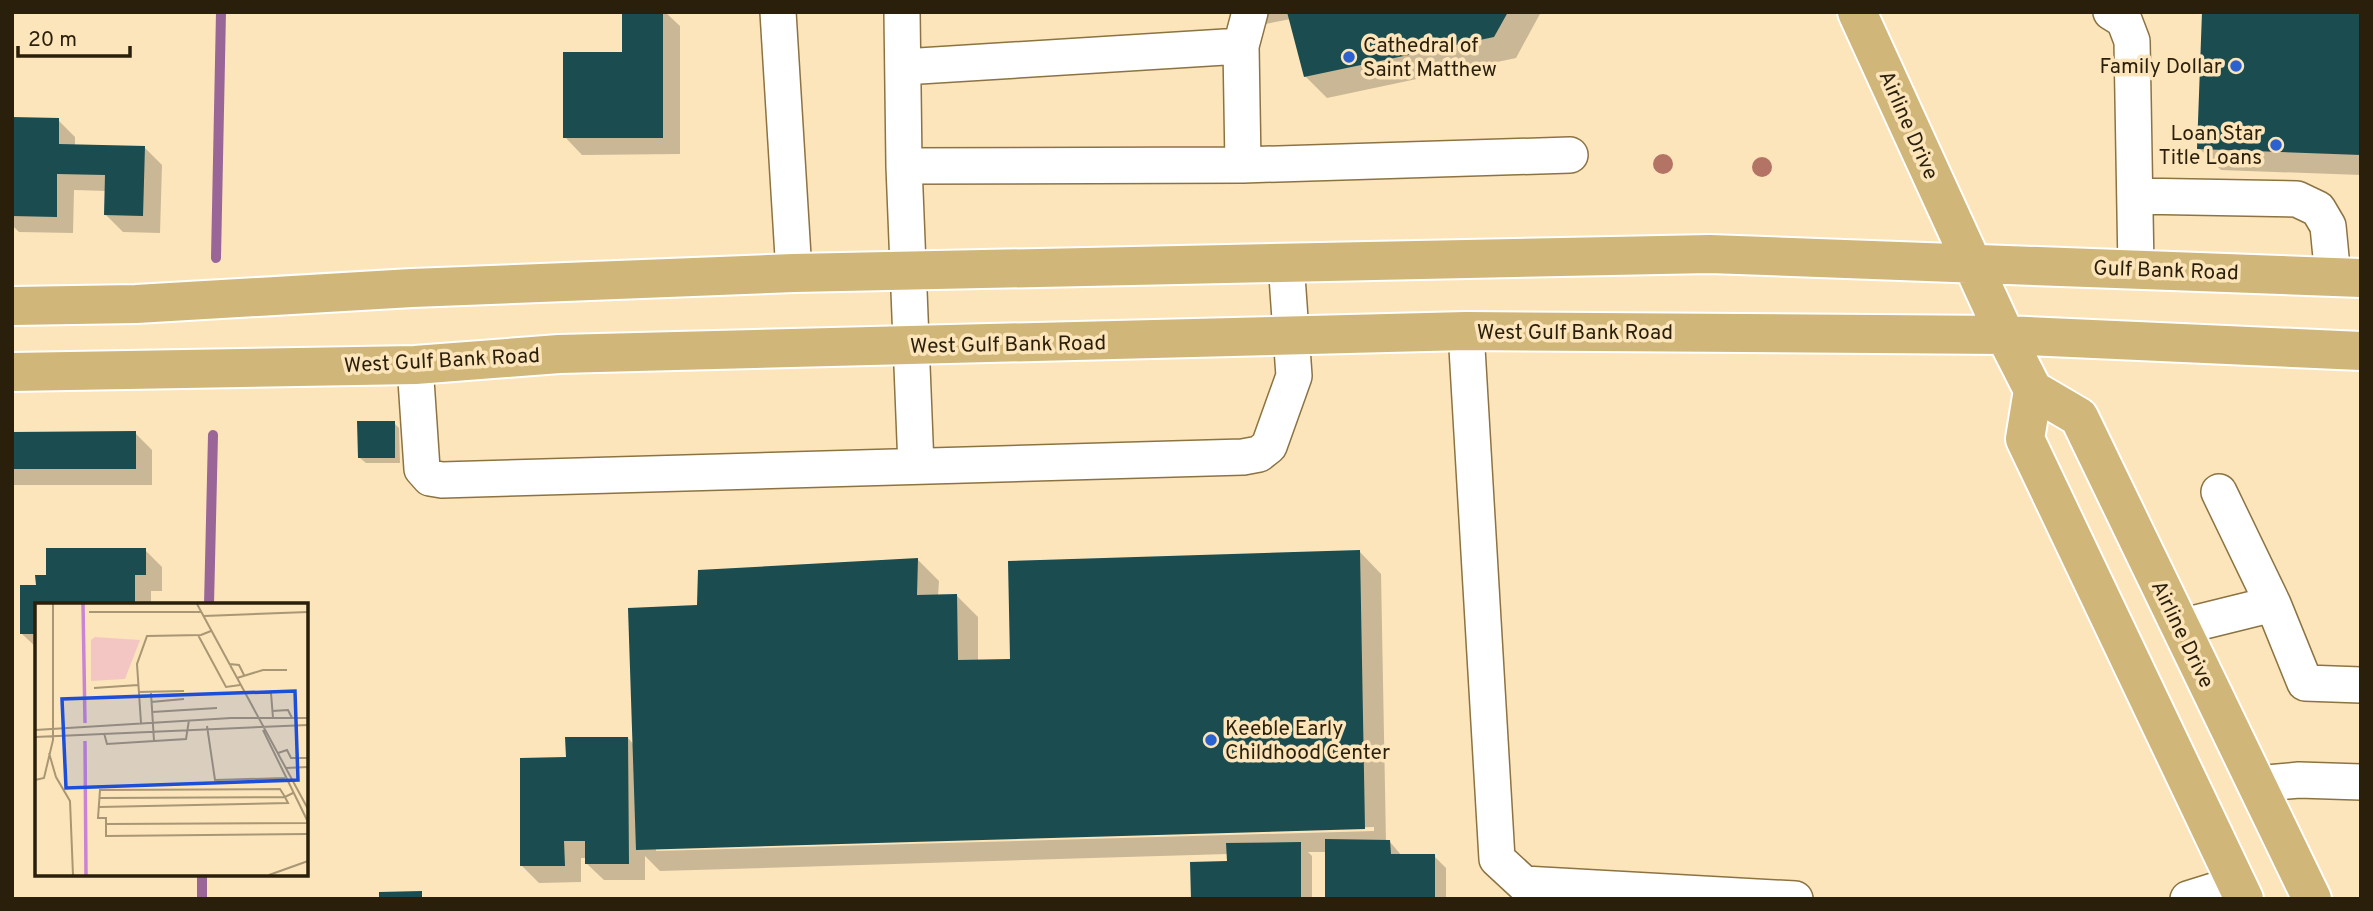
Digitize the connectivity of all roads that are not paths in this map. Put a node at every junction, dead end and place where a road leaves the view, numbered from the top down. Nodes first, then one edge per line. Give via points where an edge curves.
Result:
1 (778, 12) edge
2 (902, 12) edge
3 (1250, 12) edge
4 (1857, 12) edge
5 (2111, 12) edge
6 (1241, 46) junction
7 (903, 66) junction
8 (1570, 155) dead end
9 (1243, 165) junction
10 (904, 166) junction
11 (2136, 196) junction
12 (1286, 262) junction
13 (1972, 263) junction
14 (908, 269) junction
15 (2136, 269) junction
16 (794, 273) junction
17 (2347, 278) edge
18 (12, 306) edge
19 (1466, 331) junction
20 (2005, 335) junction
21 (1291, 337) junction
22 (910, 346) junction
23 (2361, 351) edge
24 (415, 365) junction
25 (12, 372) edge
26 (2033, 390) junction
27 (916, 466) junction
28 (2219, 492) dead end
29 (2273, 604) junction
30 (2180, 627) junction
31 (2361, 685) edge
32 (2361, 782) edge
33 (2256, 784) junction
34 (2240, 891) edge
35 (1794, 899) edge
36 (2188, 899) edge
37 (2312, 899) edge

1 - 16 lane
2 - 7 lane
3 - 6 lane
4 - 13 main road, Airline Drive
5 - 11 lane via 2124,20 2132,41
6 - 7 lane
6 - 9 lane
7 - 10 lane
8 - 9 lane
9 - 10 lane
10 - 14 lane
11 - 15 lane
11 - 17 lane via 2297,199 2318,209
12 - 13 main road via 1710,254
12 - 14 main road
12 - 21 lane
13 - 15 main road, Gulf Bank Road
13 - 20 main road, Airline Drive
14 - 16 main road
14 - 22 lane
15 - 17 main road, Gulf Bank Road
16 - 18 main road
19 - 20 main road, West Gulf Bank Road
19 - 21 main road, West Gulf Bank Road
19 - 35 lane via 1497,859 1524,884
20 - 23 main road
20 - 26 main road, Airline Drive
21 - 22 main road, West Gulf Bank Road
21 - 27 lane via 1294,376 1276,432 1259,454
22 - 24 main road, West Gulf Bank Road via 559,354
22 - 27 lane
24 - 25 main road, West Gulf Bank Road
24 - 27 lane via 422,469 430,478 442,481
26 - 30 main road, Airline Drive via 2079,417
26 - 34 main road via 2025,439
28 - 29 lane
29 - 30 lane
29 - 31 lane via 2305,683
30 - 33 main road, Airline Drive
32 - 33 lane via 2299,779
33 - 37 main road, Airline Drive
34 - 36 lane

